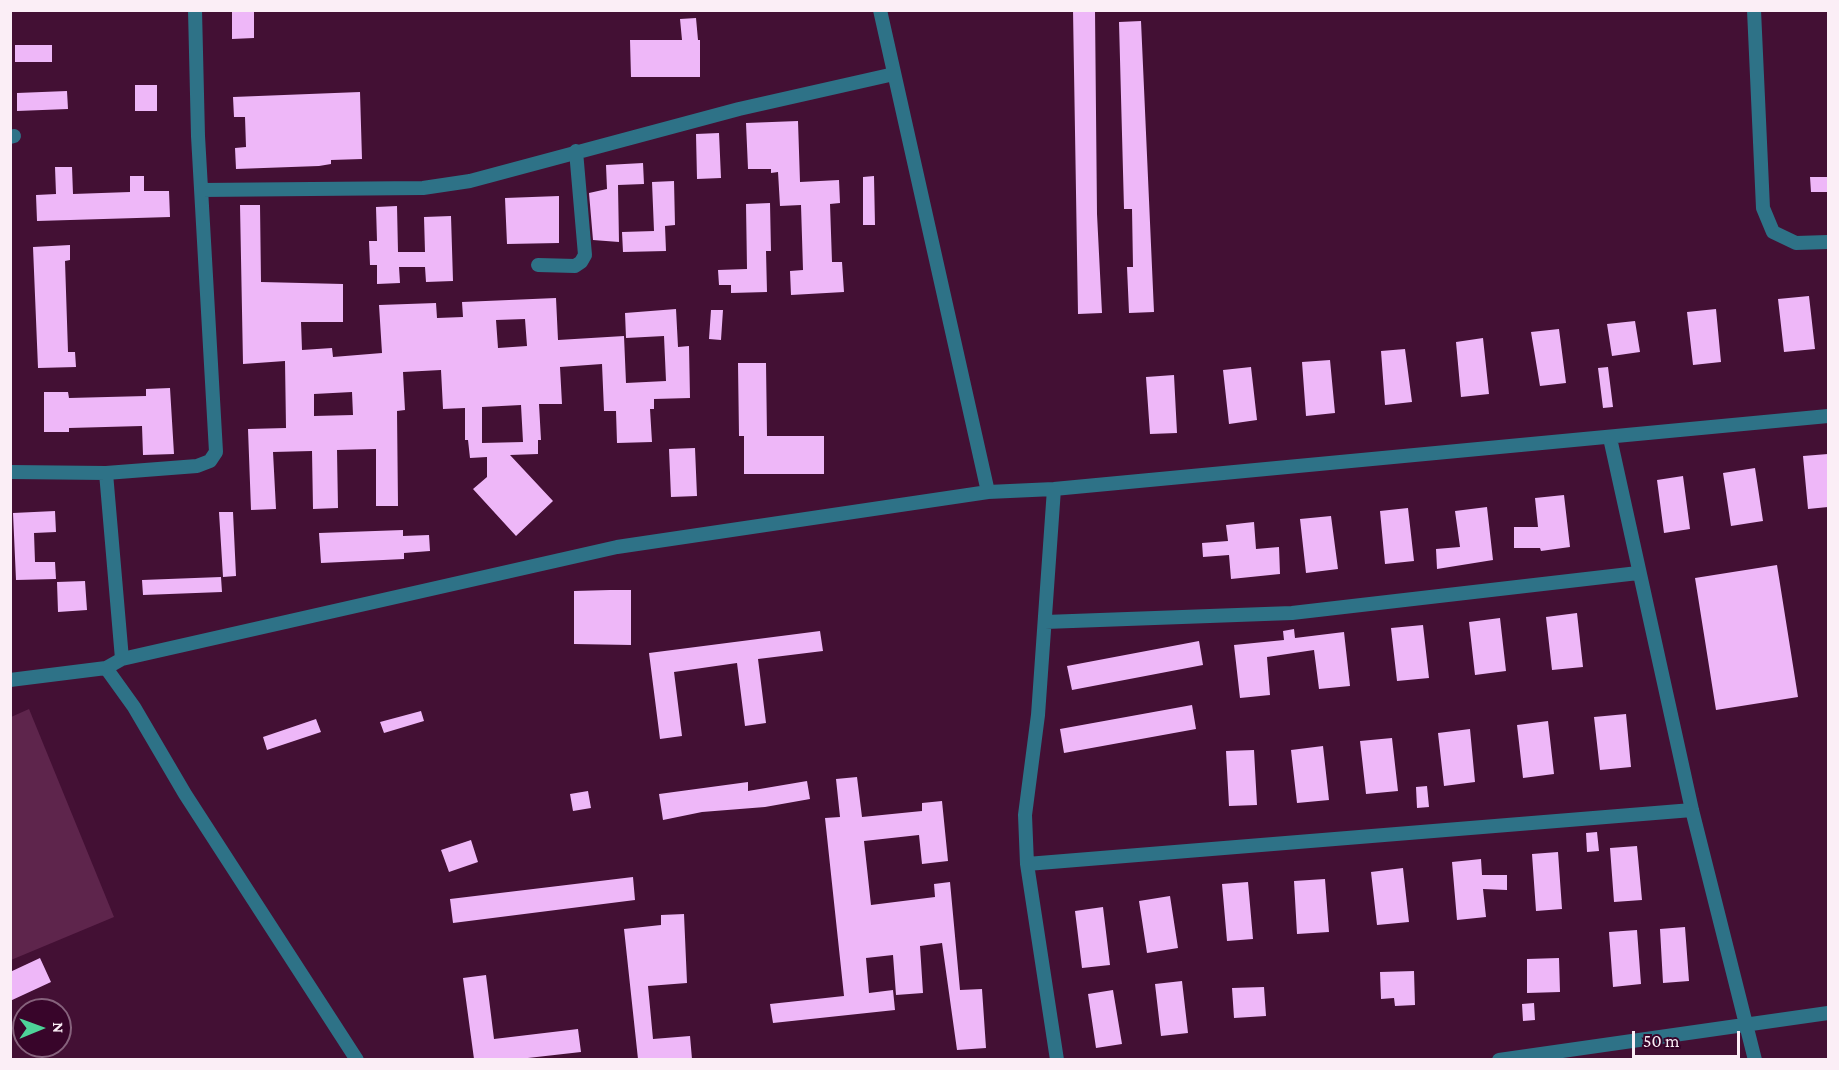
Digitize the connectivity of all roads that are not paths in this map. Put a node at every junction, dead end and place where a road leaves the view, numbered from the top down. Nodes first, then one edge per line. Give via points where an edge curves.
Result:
1 (195, 10) edge
2 (880, 10) edge
3 (1754, 10) edge
4 (894, 74) junction
5 (576, 151) junction
6 (201, 190) junction
7 (1828, 242) edge
8 (538, 265) dead end
9 (1828, 416) edge
10 (1610, 438) junction
11 (10, 472) edge
12 (106, 473) junction
13 (1054, 489) junction
14 (988, 492) junction
15 (1638, 573) junction
16 (1045, 622) junction
17 (122, 659) junction
18 (106, 668) junction
19 (10, 680) edge
20 (1692, 810) junction
21 (1027, 864) junction
22 (1828, 1013) edge
23 (1745, 1023) junction
24 (357, 1059) edge
25 (1057, 1059) edge
26 (1499, 1059) edge
27 (1755, 1059) edge

1 - 6 street
2 - 4 street
3 - 7 street via 1763,208 1773,232 1796,243
4 - 5 street
4 - 14 street
5 - 6 street via 470,181 423,188
5 - 8 street via 585,255 575,266
6 - 12 street via 216,452 210,461 197,466
9 - 10 street
10 - 13 street
10 - 15 street
11 - 12 street
12 - 17 street
13 - 14 street
13 - 16 street
14 - 17 street via 617,548
15 - 16 street via 1292,613
15 - 20 street
16 - 21 street via 1025,815
17 - 18 street
18 - 19 street
18 - 24 street
20 - 21 street
20 - 23 street
21 - 25 street
22 - 23 street
23 - 26 street
23 - 27 street

